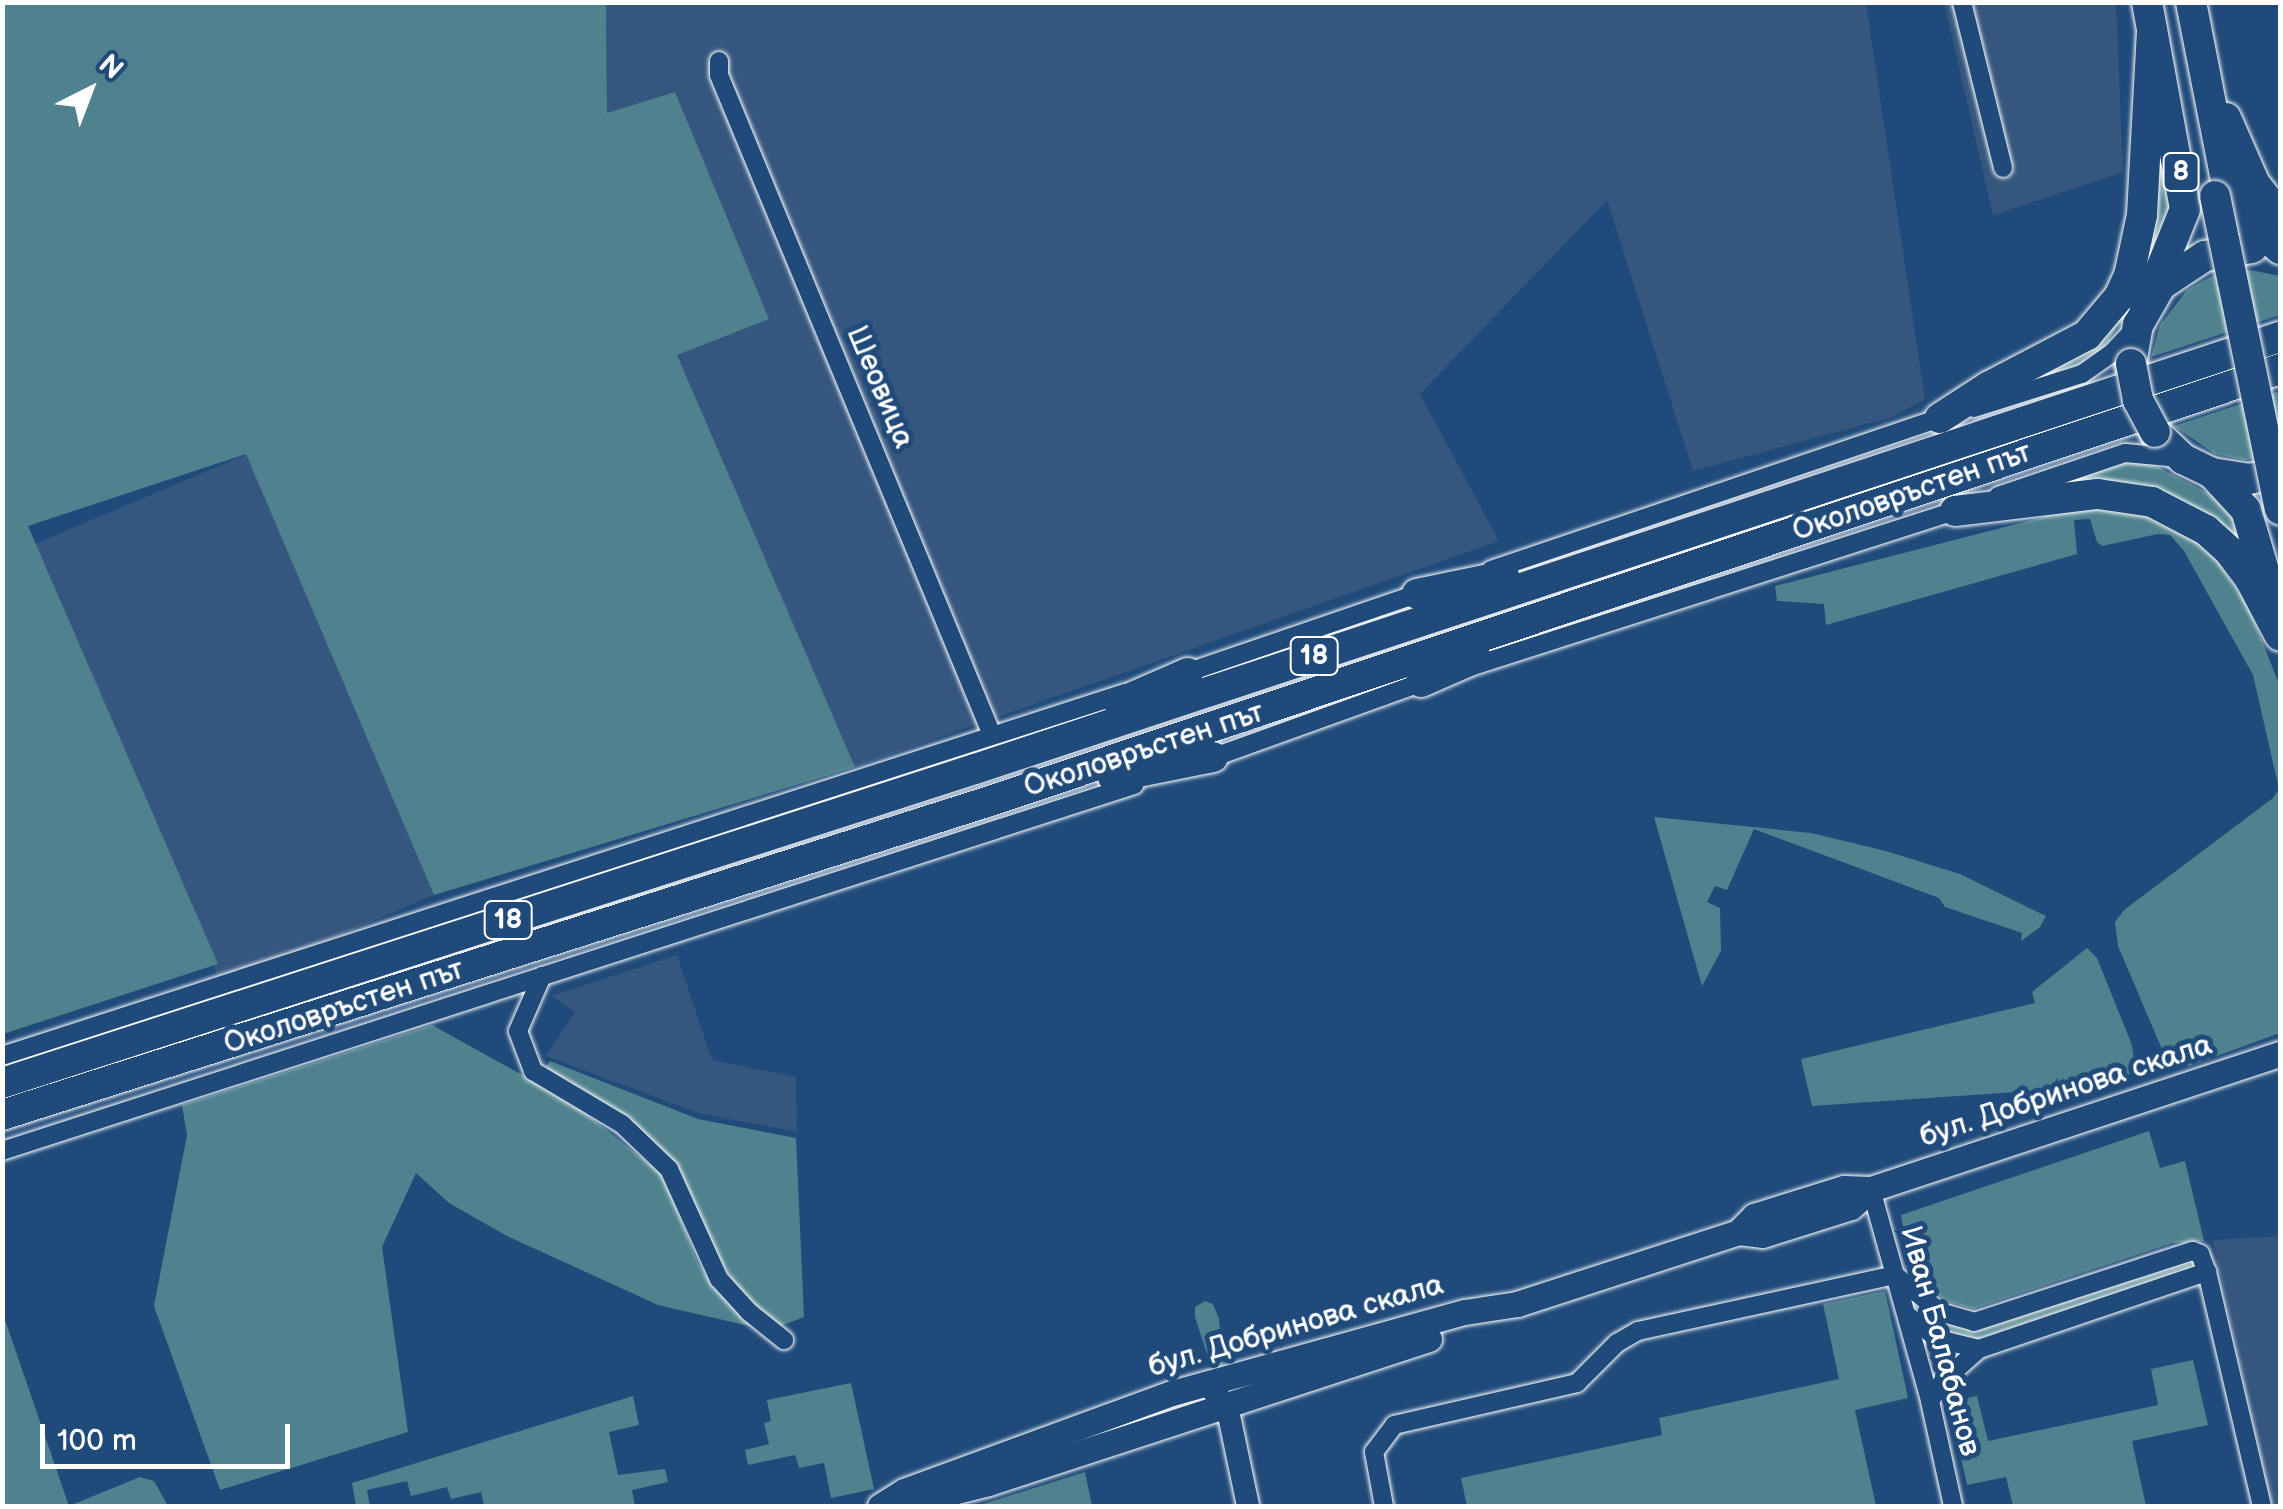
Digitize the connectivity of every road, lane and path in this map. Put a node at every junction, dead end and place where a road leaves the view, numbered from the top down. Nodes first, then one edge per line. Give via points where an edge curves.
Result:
1 (1962, 2) edge
2 (2172, 2) edge
3 (2191, 2) edge
4 (2149, 16) edge
5 (2202, 55) junction
6 (719, 61) dead end
7 (2003, 168) dead end
8 (2280, 216) edge
9 (2280, 251) edge
10 (2142, 316) junction
11 (2280, 337) edge
12 (2280, 369) edge
13 (1940, 418) junction
14 (2183, 459) junction
15 (2212, 473) junction
16 (2280, 474) edge
17 (2280, 509) edge
18 (1956, 511) junction
19 (1653, 544) junction
20 (1624, 591) junction
21 (1416, 594) junction
22 (2280, 633) edge
23 (1188, 673) junction
24 (1421, 682) junction
25 (992, 735) junction
26 (1213, 757) junction
27 (975, 769) junction
28 (987, 802) junction
29 (542, 976) junction
30 (2280, 1054) edge
31 (2, 1056) edge
32 (2, 1082) edge
33 (2, 1116) edge
34 (2, 1151) edge
35 (1871, 1189) junction
36 (2204, 1263) junction
37 (1896, 1275) junction
38 (1517, 1304) junction
39 (1906, 1315) junction
40 (784, 1340) dead end
41 (1978, 1350) junction
42 (1241, 1373) junction
43 (1206, 1384) junction
44 (1930, 1402) junction
45 (1226, 1406) junction
46 (880, 1506) edge
47 (896, 1506) edge
48 (1248, 1506) edge
49 (1384, 1506) edge
50 (1953, 1506) edge
51 (2262, 1506) edge

1 - 7 street
2 - 17 main road, bridge
3 - 5 main road, 8
4 - 10 main road, 8 via 2185,209
4 - 13 main road via 2142,215 2119,297 2087,335
5 - 8 main road, 8 via 2243,161
5 - 9 main road via 2228,195
6 - 25 street, Шеовица
9 - 10 main road via 2239,248 2205,256 2174,273
10 - 13 street, Околовръстен път via 2113,352 2082,374
10 - 14 main road, 8, bridge via 2131,364 2138,400 2155,432
11 - 19 main road, Околовръстен път / 18
12 - 20 main road, Околовръстен път / 18
13 - 21 street, Околовръстен път
14 - 15 main road, 8
14 - 18 street, Околовръстен път via 2125,453
15 - 16 main road, 8 via 2250,479
15 - 22 main road via 2246,510
18 - 22 main road via 2098,494 2152,502 2206,530 2229,551
18 - 24 street, Околовръстен път
19 - 21 main road
19 - 27 main road, Околовръстен път / 18
20 - 24 main road
20 - 28 main road, Околовръстен път / 18
21 - 23 street, Околовръстен път
23 - 25 street, Околовръстен път
23 - 27 main road
24 - 26 street, Околовръстен път
25 - 31 street, Околовръстен път
26 - 28 main road
26 - 29 street, Околовръстен път
27 - 32 main road, Околовръстен път / 18
28 - 33 main road, Околовръстен път / 18
29 - 34 street, Околовръстен път
29 - 40 street via 518,1031 533,1072 622,1124 669,1169 719,1279
30 - 35 main road, бул. Добринова скала
35 - 37 street, Иван Балабанов
35 - 38 main road, бул. Добринова скала via 1851,1207 1762,1235 1738,1232
36 - 37 street via 2185,1252 1974,1322 1940,1312
36 - 41 street
36 - 51 street
37 - 39 street, Иван Балабанов
37 - 49 street via 1638,1330 1576,1383 1394,1425 1374,1452
38 - 42 main road, бул. Добринова скала
38 - 45 main road, бул. Добринова скала
39 - 41 street via 1938,1339
39 - 44 street, Иван Балабанов
41 - 44 street via 1942,1380
42 - 43 main road, бул. Добринова скала
42 - 45 street
43 - 45 street
43 - 46 main road, бул. Добринова скала via 904,1491
44 - 50 street, Иван Балабанов
45 - 47 main road, бул. Добринова скала
45 - 48 street

